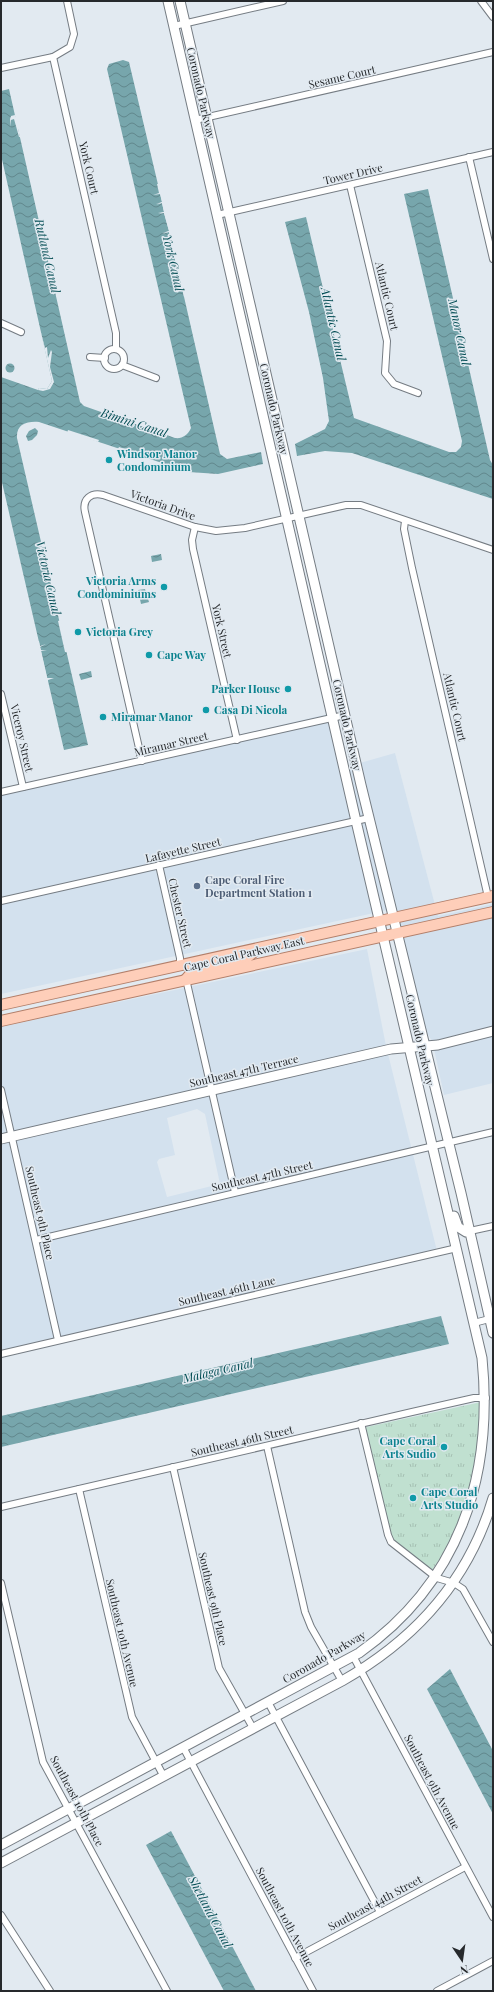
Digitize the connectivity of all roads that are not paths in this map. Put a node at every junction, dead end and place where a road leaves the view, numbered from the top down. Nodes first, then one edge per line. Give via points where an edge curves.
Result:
1 (67, 1) edge
2 (168, 1) edge
3 (180, 1) edge
4 (282, 1) edge
5 (481, 1) edge
6 (493, 17) edge
7 (185, 23) junction
8 (174, 26) junction
9 (493, 52) edge
10 (53, 57) junction
11 (1, 68) edge
12 (207, 118) junction
13 (195, 120) junction
14 (493, 152) edge
15 (470, 157) junction
16 (350, 185) junction
17 (229, 212) junction
18 (217, 215) junction
19 (493, 259) edge
20 (1, 323) edge
21 (21, 332) dead end
22 (116, 349) junction
23 (90, 356) dead end
24 (262, 357) junction
25 (105, 358) junction
26 (250, 360) junction
27 (122, 365) junction
28 (156, 378) dead end
29 (418, 393) dead end
30 (299, 515) junction
31 (287, 518) junction
32 (405, 521) junction
33 (195, 527) junction
34 (493, 550) edge
35 (1, 694) edge
36 (345, 715) junction
37 (333, 718) junction
38 (237, 740) junction
39 (142, 761) junction
40 (23, 787) junction
41 (1, 792) edge
42 (370, 818) junction
43 (356, 821) junction
44 (159, 865) junction
45 (490, 897) edge
46 (1, 900) edge
47 (493, 912) edge
48 (394, 918) junction
49 (380, 921) junction
50 (398, 933) junction
51 (383, 936) junction
52 (259, 948) junction
53 (180, 965) junction
54 (186, 979) junction
55 (56, 993) junction
56 (109, 997) junction
57 (1, 1005) edge
58 (1, 1012) edge
59 (1, 1021) edge
60 (493, 1031) edge
61 (425, 1046) junction
62 (409, 1048) junction
63 (1, 1090) edge
64 (212, 1090) junction
65 (493, 1132) edge
66 (12, 1137) junction
67 (1, 1139) edge
68 (449, 1143) junction
69 (433, 1147) junction
70 (235, 1192) junction
71 (445, 1200) junction
72 (493, 1226) edge
73 (470, 1231) junction
74 (36, 1240) junction
75 (457, 1248) junction
76 (492, 1319) edge
77 (474, 1323) junction
78 (493, 1333) edge
79 (58, 1340) junction
80 (1, 1354) edge
81 (488, 1398) junction
82 (362, 1424) junction
83 (267, 1446) junction
84 (173, 1467) junction
85 (79, 1489) junction
86 (493, 1498) edge
87 (1, 1507) edge
88 (437, 1578) junction
89 (1, 1583) edge
90 (454, 1583) junction
91 (493, 1642) edge
92 (353, 1656) junction
93 (334, 1666) junction
94 (361, 1670) junction
95 (342, 1681) junction
96 (268, 1702) junction
97 (245, 1714) junction
98 (276, 1716) junction
99 (253, 1728) junction
100 (183, 1747) junction
101 (190, 1761) junction
102 (156, 1762) junction
103 (163, 1776) junction
104 (67, 1808) junction
105 (76, 1822) junction
106 (1, 1845) edge
107 (1, 1863) edge
108 (465, 1867) junction
109 (380, 1912) junction
110 (1, 1915) edge
111 (493, 1917) edge
112 (295, 1958) junction
113 (493, 1961) edge
114 (50, 1991) edge
115 (167, 1991) edge
116 (313, 1991) edge
117 (437, 1991) edge

1 - 10 street via 73,42 67,50
2 - 8 street, Coronado Parkway
3 - 7 street, Coronado Parkway
4 - 7 street
5 - 6 street
7 - 8 street
7 - 12 street, Coronado Parkway
8 - 13 street, Coronado Parkway
9 - 12 street, Sesame Court
10 - 11 street
10 - 22 street, York Court via 116,333
12 - 13 street, Sesame Court
12 - 17 street, Coronado Parkway
13 - 18 street, Coronado Parkway
14 - 15 street, Tower Drive
15 - 16 street, Tower Drive
15 - 19 street
16 - 17 street, Tower Drive
16 - 29 street, Atlantic Court via 387,341 386,373 394,384
17 - 18 street, Tower Drive
17 - 24 street, Coronado Parkway
18 - 26 street, Coronado Parkway
20 - 21 street
22 - 25 street via 107,352
22 - 27 street, York Court via 123,354
23 - 25 street
24 - 26 street
24 - 30 street, Coronado Parkway
25 - 27 street via 110,368 116,369
26 - 31 street, Coronado Parkway
27 - 28 street
30 - 31 street, Victoria Drive
30 - 32 street, Victoria Drive via 354,504
30 - 36 street, Coronado Parkway
31 - 33 street, Victoria Drive via 230,530 216,531
31 - 37 street, Coronado Parkway
32 - 34 street, Victoria Drive
32 - 45 street, Atlantic Court via 404,529 412,568
33 - 38 street, York Street via 193,550
33 - 39 street, Victoria Drive via 104,495 92,495 84,504
35 - 40 street, Viceroy Street
36 - 37 street, Miramar Street
36 - 42 street, Coronado Parkway
37 - 38 street, Miramar Street
37 - 43 street, Coronado Parkway
38 - 39 street, Miramar Street
39 - 40 street, Miramar Street
40 - 41 street, Miramar Street
42 - 43 street, Lafayette Street
42 - 48 street, Coronado Parkway
43 - 44 street, Lafayette Street
43 - 49 street, Coronado Parkway
44 - 46 street, Lafayette Street
44 - 53 street, Chester Street
45 - 48 main road, Cape Coral Parkway East
47 - 50 main road, Cape Coral Parkway East
48 - 49 main road, Cape Coral Parkway East
48 - 50 street, Coronado Parkway
49 - 51 street, Coronado Parkway
49 - 52 main road, Cape Coral Parkway East
50 - 51 main road, Cape Coral Parkway East
50 - 61 street, Coronado Parkway
51 - 54 main road, Cape Coral Parkway East
51 - 62 street, Coronado Parkway
52 - 53 main road, Cape Coral Parkway East
52 - 54 main road via 248,957 193,971
53 - 55 main road, Cape Coral Parkway East
53 - 56 main road via 173,975 124,988
54 - 56 main road, Cape Coral Parkway East
54 - 64 street
55 - 57 main road, Cape Coral Parkway East
55 - 58 main road via 47,1001
56 - 59 main road, Cape Coral Parkway East
60 - 61 street, Southeast 47th Terrace
61 - 62 street, Southeast 47th Terrace
61 - 68 street, Coronado Parkway
62 - 64 street, Southeast 47th Terrace via 391,1049
62 - 69 street, Coronado Parkway
63 - 66 street, Southeast 9th Place
64 - 66 street, Southeast 47th Terrace
64 - 70 street
65 - 68 street, Southeast 47th Street
66 - 67 street, Southeast 47th Terrace
66 - 74 street, Southeast 9th Place
68 - 69 street, Southeast 47th Street
68 - 73 street, Coronado Parkway
69 - 70 street, Southeast 47th Street
69 - 71 street, Coronado Parkway
70 - 74 street, Southeast 47th Street
71 - 73 street via 451,1205 458,1226 466,1232
71 - 75 street, Coronado Parkway
72 - 73 street
73 - 76 street, Coronado Parkway
74 - 79 street, Southeast 9th Place
75 - 77 street, Coronado Parkway
75 - 79 street, Southeast 46th Lane
76 - 77 street
76 - 78 street, Coronado Parkway
77 - 81 street, Coronado Parkway
79 - 80 street, Southeast 46th Lane
81 - 82 street, Southeast 46th Street via 474,1398
81 - 88 street, Coronado Parkway via 487,1444 480,1485 463,1532
82 - 83 street, Southeast 46th Street
82 - 88 street via 388,1535 398,1549
83 - 84 street, Southeast 46th Street
83 - 93 street via 305,1612
84 - 85 street, Southeast 46th Street
84 - 97 street, Southeast 9th Place via 219,1668
85 - 87 street, Southeast 46th Street
85 - 102 street, Southeast 10th Avenue via 132,1717
86 - 90 street via 476,1543
88 - 90 street
88 - 92 street, Coronado Parkway via 422,1598 396,1624
89 - 104 street, Southeast 10th Place via 40,1754
90 - 91 street via 466,1593
90 - 94 street via 408,1635
92 - 93 street, Coronado Parkway
92 - 94 street, Southeast 9th Avenue
93 - 95 street
93 - 96 street, Coronado Parkway
94 - 95 street
94 - 108 street, Southeast 9th Avenue
95 - 98 street
96 - 97 street, Coronado Parkway
96 - 98 street
97 - 99 street, Southeast 9th Place
97 - 100 street, Coronado Parkway
98 - 99 street
98 - 109 street
99 - 101 street
100 - 101 street, Southeast 10th Avenue
100 - 102 street, Coronado Parkway
101 - 103 street
101 - 112 street, Southeast 10th Avenue
102 - 103 street, Southeast 10th Avenue
102 - 104 street, Coronado Parkway
103 - 105 street
104 - 105 street, Southeast 10th Place
104 - 106 street, Coronado Parkway
105 - 107 street
105 - 115 street, Southeast 10th Place
108 - 109 street, Southeast 44th Street
108 - 111 street, Southeast 9th Avenue
109 - 112 street, Southeast 44th Street
110 - 114 street
112 - 116 street, Southeast 10th Avenue
113 - 117 street

